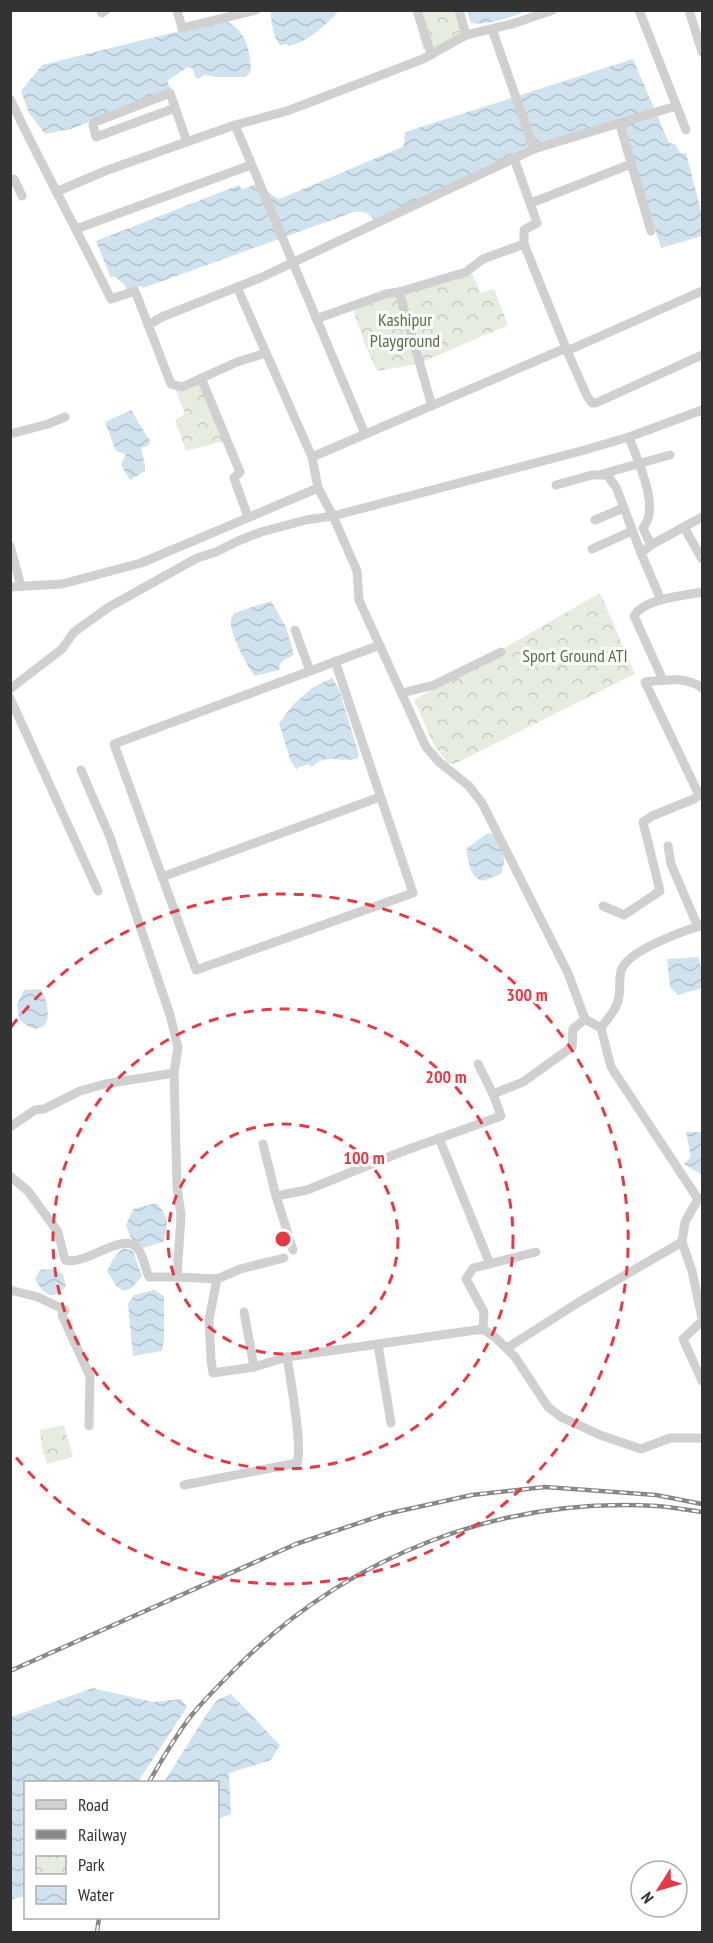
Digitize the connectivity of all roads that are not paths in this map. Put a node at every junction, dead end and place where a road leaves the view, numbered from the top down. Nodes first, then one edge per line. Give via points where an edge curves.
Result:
1 (177, 10) edge
2 (256, 10) edge
3 (417, 10) edge
4 (459, 10) edge
5 (553, 10) edge
6 (639, 10) edge
7 (688, 10) edge
8 (492, 29) junction
9 (466, 35) junction
10 (702, 52) edge
11 (431, 54) junction
12 (10, 99) edge
13 (676, 106) junction
14 (175, 108) junction
15 (620, 124) junction
16 (235, 125) junction
17 (686, 130) dead end
18 (188, 142) junction
19 (534, 149) junction
20 (514, 158) junction
21 (631, 164) junction
22 (251, 165) junction
23 (14, 178) dead end
24 (56, 192) junction
25 (22, 196) dead end
26 (531, 203) junction
27 (76, 229) junction
28 (651, 231) dead end
29 (524, 244) junction
30 (292, 262) junction
31 (237, 287) junction
32 (702, 291) edge
33 (399, 292) junction
34 (316, 319) junction
35 (148, 325) junction
36 (566, 350) junction
37 (266, 353) junction
38 (702, 355) edge
39 (201, 378) junction
40 (432, 406) junction
41 (702, 411) edge
42 (65, 417) dead end
43 (10, 434) edge
44 (365, 434) junction
45 (629, 437) junction
46 (670, 455) dead end
47 (312, 457) junction
48 (638, 464) junction
49 (602, 474) junction
50 (556, 485) dead end
51 (318, 488) junction
52 (623, 508) junction
53 (333, 516) junction
54 (248, 517) junction
55 (702, 517) edge
56 (595, 520) dead end
57 (684, 527) junction
58 (632, 531) junction
59 (651, 545) junction
60 (10, 546) edge
61 (592, 549) dead end
62 (641, 553) junction
63 (702, 559) edge
64 (21, 586) junction
65 (10, 587) edge
66 (702, 592) edge
67 (662, 600) junction
68 (294, 630) dead end
69 (380, 645) junction
70 (501, 652) dead end
71 (335, 661) junction
72 (310, 670) junction
73 (663, 680) junction
74 (702, 688) edge
75 (10, 689) edge
76 (402, 693) junction
77 (10, 698) edge
78 (81, 770) dead end
79 (380, 797) junction
80 (668, 846) dead end
81 (162, 877) junction
82 (98, 891) dead end
83 (603, 906) dead end
84 (700, 926) edge
85 (585, 1019) junction
86 (601, 1028) junction
87 (478, 1064) dead end
88 (174, 1073) junction
89 (493, 1094) junction
90 (10, 1126) edge
91 (438, 1138) junction
92 (263, 1144) dead end
93 (10, 1176) edge
94 (276, 1196) junction
95 (700, 1198) edge
96 (682, 1242) junction
97 (293, 1250) dead end
98 (536, 1252) dead end
99 (284, 1258) dead end
100 (490, 1264) junction
101 (702, 1267) edge
102 (692, 1271) junction
103 (177, 1277) junction
104 (217, 1279) junction
105 (10, 1290) edge
106 (244, 1312) dead end
107 (702, 1319) edge
108 (483, 1329) junction
109 (378, 1345) junction
110 (507, 1348) junction
111 (287, 1357) junction
112 (254, 1367) junction
113 (702, 1381) edge
114 (391, 1423) dead end
115 (89, 1426) dead end
116 (702, 1438) edge
117 (184, 1485) dead end

1 - 2 street via 182,28
3 - 11 street
4 - 9 street
5 - 8 street
6 - 13 street
7 - 10 street
8 - 9 street
8 - 19 street
9 - 11 street
11 - 16 street via 287,111
12 - 24 street
13 - 15 street
13 - 17 street
14 - 14 street via 170,93 95,122 96,137
14 - 18 street
15 - 19 street
15 - 21 street
16 - 18 street
16 - 22 street
18 - 24 street
19 - 20 street
20 - 26 street
20 - 30 street
21 - 26 street
21 - 28 street
22 - 27 street
22 - 30 street
23 - 25 street
24 - 27 street
26 - 29 street via 537,223 524,230
27 - 35 street via 111,298 135,291
29 - 33 street via 483,259 466,272
29 - 36 street
30 - 31 street
30 - 34 street
31 - 35 street
31 - 37 street
32 - 36 street
33 - 34 street
33 - 40 street
34 - 44 street
35 - 39 street via 171,384 182,387
36 - 38 street via 592,403
36 - 40 street
37 - 39 street
37 - 47 street
39 - 54 street via 240,472 234,478
40 - 44 street
41 - 45 street
42 - 43 street
44 - 47 street
45 - 48 street
45 - 53 street
46 - 48 street
47 - 51 street
48 - 49 street
48 - 59 street via 649,494 650,515 643,528
49 - 50 street
49 - 52 street via 612,480
51 - 53 street
51 - 54 street
52 - 56 street
52 - 58 street
53 - 69 street via 357,571 358,600
53 - 75 street via 261,532 197,558 109,607 74,632 62,650
54 - 64 street via 141,563 62,584
55 - 57 street
57 - 59 street
57 - 63 street
58 - 61 street
58 - 62 street
59 - 62 street
60 - 64 street
62 - 67 street
64 - 65 street
66 - 67 street
67 - 73 street via 634,616
68 - 72 street
69 - 71 street
69 - 76 street
70 - 76 street via 434,685
71 - 72 street
71 - 79 street
72 - 81 street via 114,744
73 - 74 street via 687,681
73 - 83 street via 645,682 699,795 643,822 660,891 624,915
76 - 85 street via 426,747 482,803 568,973
77 - 82 street
78 - 88 street via 110,837 170,1015 178,1047
79 - 81 street
79 - 81 street via 412,893 195,970
80 - 84 street via 671,864
84 - 86 street via 634,955 622,968 619,996
85 - 86 street
85 - 89 street via 573,1029 572,1047 523,1082
86 - 95 street via 611,1067
87 - 89 street
88 - 90 street via 80,1091 35,1110
88 - 103 street via 177,1187 182,1215
89 - 91 street via 501,1116
91 - 94 street via 307,1190
91 - 100 street
92 - 94 street
93 - 103 street via 28,1191 58,1232 65,1260 71,1262 129,1243 140,1252 149,1277
94 - 97 street
95 - 96 street via 685,1222
96 - 102 street
96 - 110 street
98 - 100 street
99 - 104 street
100 - 108 street via 473,1268 466,1279 484,1312
101 - 102 street
102 - 107 street
103 - 104 street
104 - 112 street via 209,1320 213,1373
105 - 115 street via 65,1310 62,1315 90,1376
106 - 112 street
107 - 113 street via 683,1339
108 - 109 street
108 - 110 street
109 - 111 street
109 - 114 street
110 - 116 street via 548,1407 600,1435 641,1449 670,1438
111 - 112 street
111 - 117 street via 300,1457 297,1462

